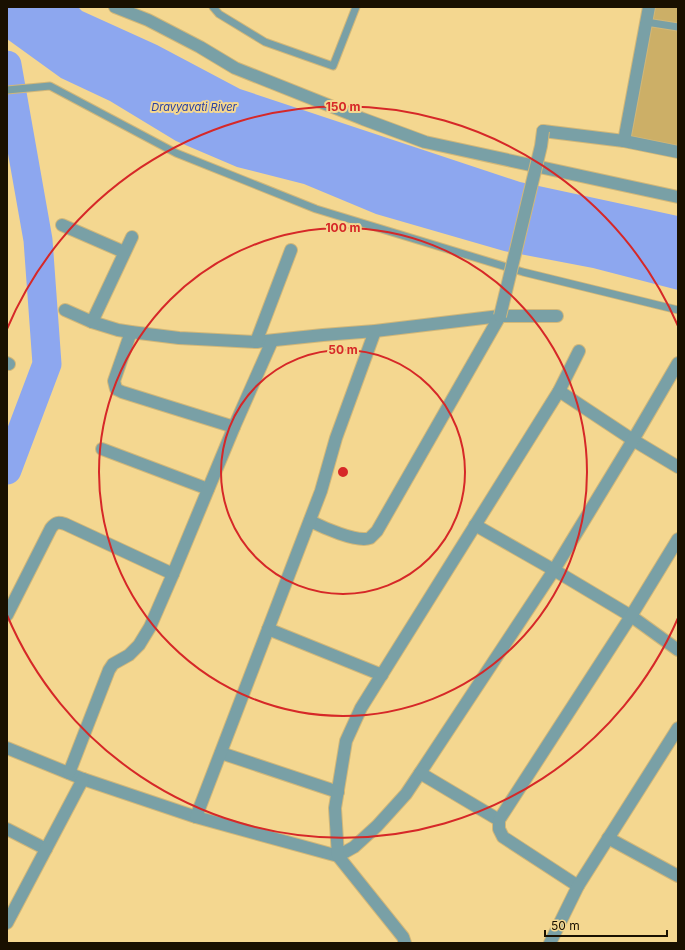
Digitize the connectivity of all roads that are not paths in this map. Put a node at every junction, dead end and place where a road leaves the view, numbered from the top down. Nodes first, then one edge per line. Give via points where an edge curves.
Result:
1 (115, 7) edge
2 (213, 7) edge
3 (356, 7) edge
4 (649, 7) edge
5 (646, 22) junction
6 (678, 27) edge
7 (7, 90) edge
8 (624, 141) junction
9 (678, 152) edge
10 (678, 197) edge
11 (62, 225) dead end
12 (132, 237) dead end
13 (291, 250) dead end
14 (124, 252) junction
15 (65, 310) dead end
16 (678, 310) edge
17 (500, 316) junction
18 (556, 316) dead end
19 (92, 322) junction
20 (375, 331) junction
21 (131, 332) junction
22 (272, 341) junction
23 (256, 342) junction
24 (580, 351) dead end
25 (678, 364) edge
26 (559, 391) junction
27 (234, 427) junction
28 (633, 440) junction
29 (102, 449) dead end
30 (678, 467) edge
31 (208, 489) junction
32 (310, 521) junction
33 (475, 526) junction
34 (678, 539) edge
35 (554, 570) junction
36 (173, 574) junction
37 (7, 616) edge
38 (631, 616) junction
39 (268, 629) junction
40 (678, 650) edge
41 (382, 675) junction
42 (678, 728) edge
43 (7, 748) edge
44 (221, 753) junction
45 (69, 773) junction
46 (420, 773) junction
47 (83, 779) junction
48 (338, 792) junction
49 (196, 817) junction
50 (499, 820) junction
51 (7, 829) edge
52 (608, 838) junction
53 (46, 849) junction
54 (338, 856) junction
55 (678, 876) edge
56 (578, 886) junction
57 (10, 908) edge
58 (7, 923) edge
59 (405, 943) edge
60 (550, 943) edge

1 - 10 street via 148,20 235,68 425,142
2 - 3 lane via 219,14 265,42 333,66
4 - 5 street
5 - 6 lane
5 - 8 street
7 - 16 lane via 50,86 176,153 316,209 524,272
8 - 9 street
8 - 17 street, bridge via 543,131
11 - 14 street
12 - 14 street
13 - 23 street
14 - 19 street
15 - 19 street
17 - 18 street
17 - 20 street
17 - 32 street via 371,537 362,539 337,533
19 - 21 street
20 - 22 street
20 - 32 street via 336,438
21 - 23 street via 180,338
21 - 27 street via 114,381 116,389
22 - 23 street
22 - 27 street
24 - 26 street
25 - 28 street
26 - 28 street
26 - 33 street
27 - 31 street
28 - 30 street
28 - 35 street
29 - 31 street
31 - 36 street
32 - 39 street
33 - 35 street
33 - 41 street
34 - 38 street
35 - 38 street
35 - 46 street
36 - 37 street via 57,522 51,528
36 - 45 street via 150,627 139,645 113,664 109,670
38 - 40 street
38 - 50 street
39 - 41 street
39 - 44 street
41 - 48 street via 361,708 346,741
42 - 52 street
43 - 45 street
44 - 48 street
44 - 49 street
45 - 47 street
46 - 50 street
46 - 54 street via 406,794 377,826 354,847
47 - 49 street
47 - 53 street
48 - 54 street via 335,808
49 - 54 street
50 - 56 street via 498,829 503,837
51 - 53 street
52 - 55 street
52 - 56 street
53 - 57 street
54 - 59 street via 403,936
56 - 60 street
57 - 58 street

